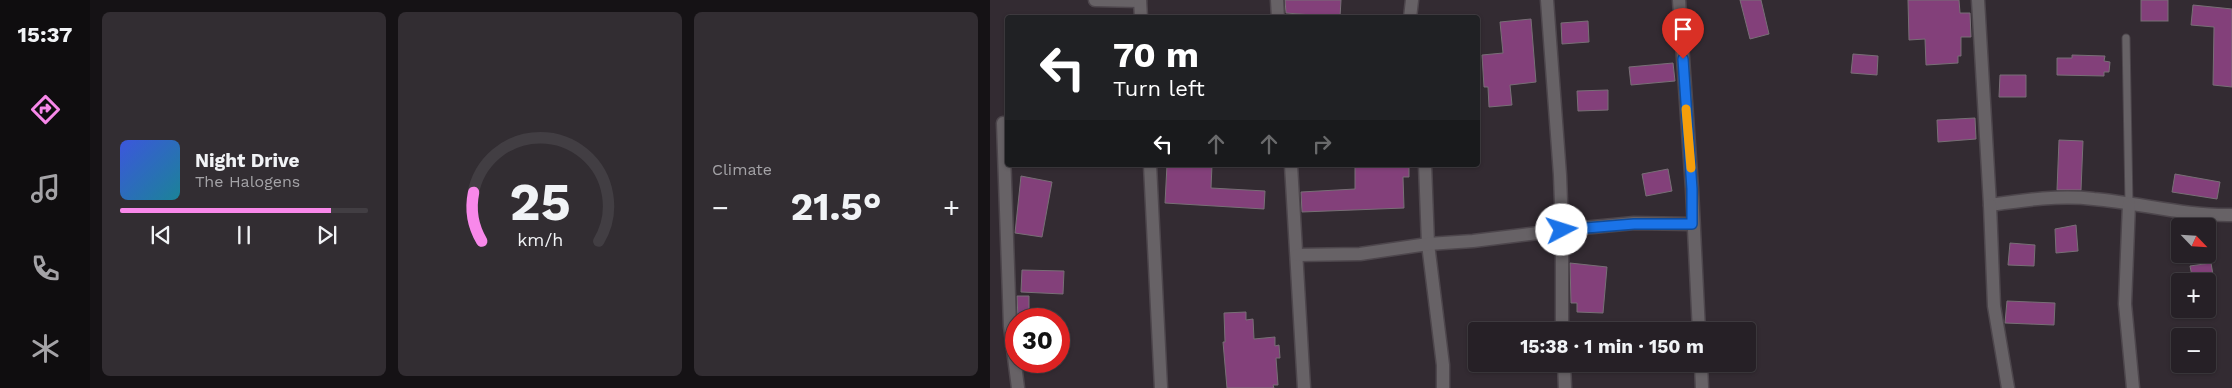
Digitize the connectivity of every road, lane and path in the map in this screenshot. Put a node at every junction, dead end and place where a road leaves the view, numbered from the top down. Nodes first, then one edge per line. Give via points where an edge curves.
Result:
1 (1095, 0) edge
2 (1277, 0) edge
3 (1412, 0) edge
4 (1547, 0) edge
5 (1679, 0) edge
6 (1978, 0) edge
7 (1140, 1) edge
8 (1141, 15) edge
9 (1278, 15) edge
10 (1410, 15) edge
11 (2126, 38) dead end
12 (1003, 124) dead end
13 (1150, 167) edge
14 (1291, 167) edge
15 (1425, 167) edge
16 (2129, 204) junction
17 (1990, 205) junction
18 (2232, 215) edge
19 (1692, 224) junction
20 (1562, 230) junction
21 (1428, 244) junction
22 (1297, 255) junction
23 (1562, 322) edge
24 (1698, 322) edge
25 (1564, 372) edge
26 (1701, 372) edge
27 (1018, 388) edge
28 (1161, 388) edge
29 (1304, 388) edge
30 (1442, 388) edge
31 (1564, 388) edge
32 (1702, 388) edge
33 (2008, 388) edge
34 (2133, 388) edge

1 - 7 street
2 - 9 street
3 - 10 street
4 - 20 street
5 - 19 street
6 - 17 street
7 - 8 street
11 - 16 lane
12 - 27 street via 1010,326
13 - 28 street
14 - 22 street
15 - 21 street
16 - 17 street via 2047,197
16 - 18 street via 2178,212
16 - 34 street via 2125,304
17 - 33 street via 1994,306
19 - 20 street via 1634,224
19 - 24 street
20 - 21 street
20 - 23 street
21 - 22 street via 1360,254
21 - 30 street via 1443,365
22 - 29 street
25 - 31 street
26 - 32 street

